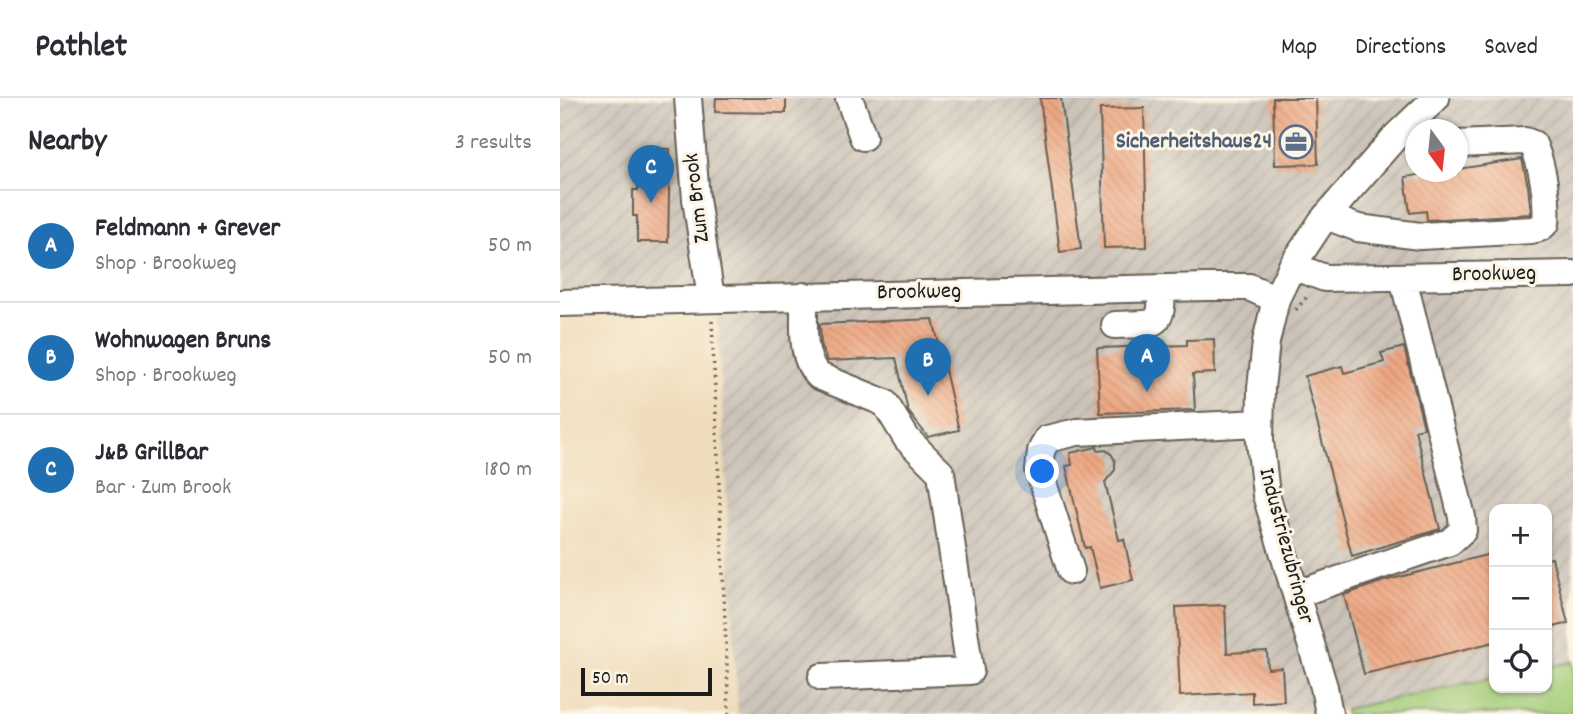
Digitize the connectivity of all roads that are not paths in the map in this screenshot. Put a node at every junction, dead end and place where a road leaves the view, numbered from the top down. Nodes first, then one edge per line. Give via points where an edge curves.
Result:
1 (688, 98) edge
2 (849, 98) edge
3 (1436, 98) edge
4 (863, 137) dead end
5 (1404, 144) edge
6 (1468, 144) edge
7 (1326, 216) junction
8 (1292, 267) junction
9 (1573, 274) edge
10 (1403, 278) junction
11 (1161, 288) junction
12 (804, 296) junction
13 (711, 298) junction
14 (560, 303) edge
15 (1284, 307) junction
16 (1115, 325) dead end
17 (1260, 423) junction
18 (1071, 571) dead end
19 (1297, 594) junction
20 (822, 677) dead end
21 (1329, 714) edge

1 - 13 street, Zum Brook via 696,199
2 - 4 street
3 - 5 street, Industriezubringer
5 - 7 street, Industriezubringer
6 - 7 street via 1533,144 1546,223 1532,230 1420,236 1358,228
7 - 8 street, Industriezubringer
8 - 10 street, Brookweg via 1318,276
8 - 15 street, Industriezubringer
9 - 10 street, Brookweg
10 - 19 street via 1463,530 1450,542
11 - 12 street, Brookweg
11 - 15 street, Brookweg via 1249,287
11 - 16 street via 1162,310 1157,319
12 - 13 street, Brookweg
12 - 20 street via 806,357 811,369 885,403 907,439 941,473 970,671
13 - 14 street, Brookweg
15 - 17 street, Industriezubringer via 1266,342
17 - 18 street via 1077,432 1047,439 1039,470
17 - 19 street, Industriezubringer via 1266,495
19 - 21 street, Industriezubringer

